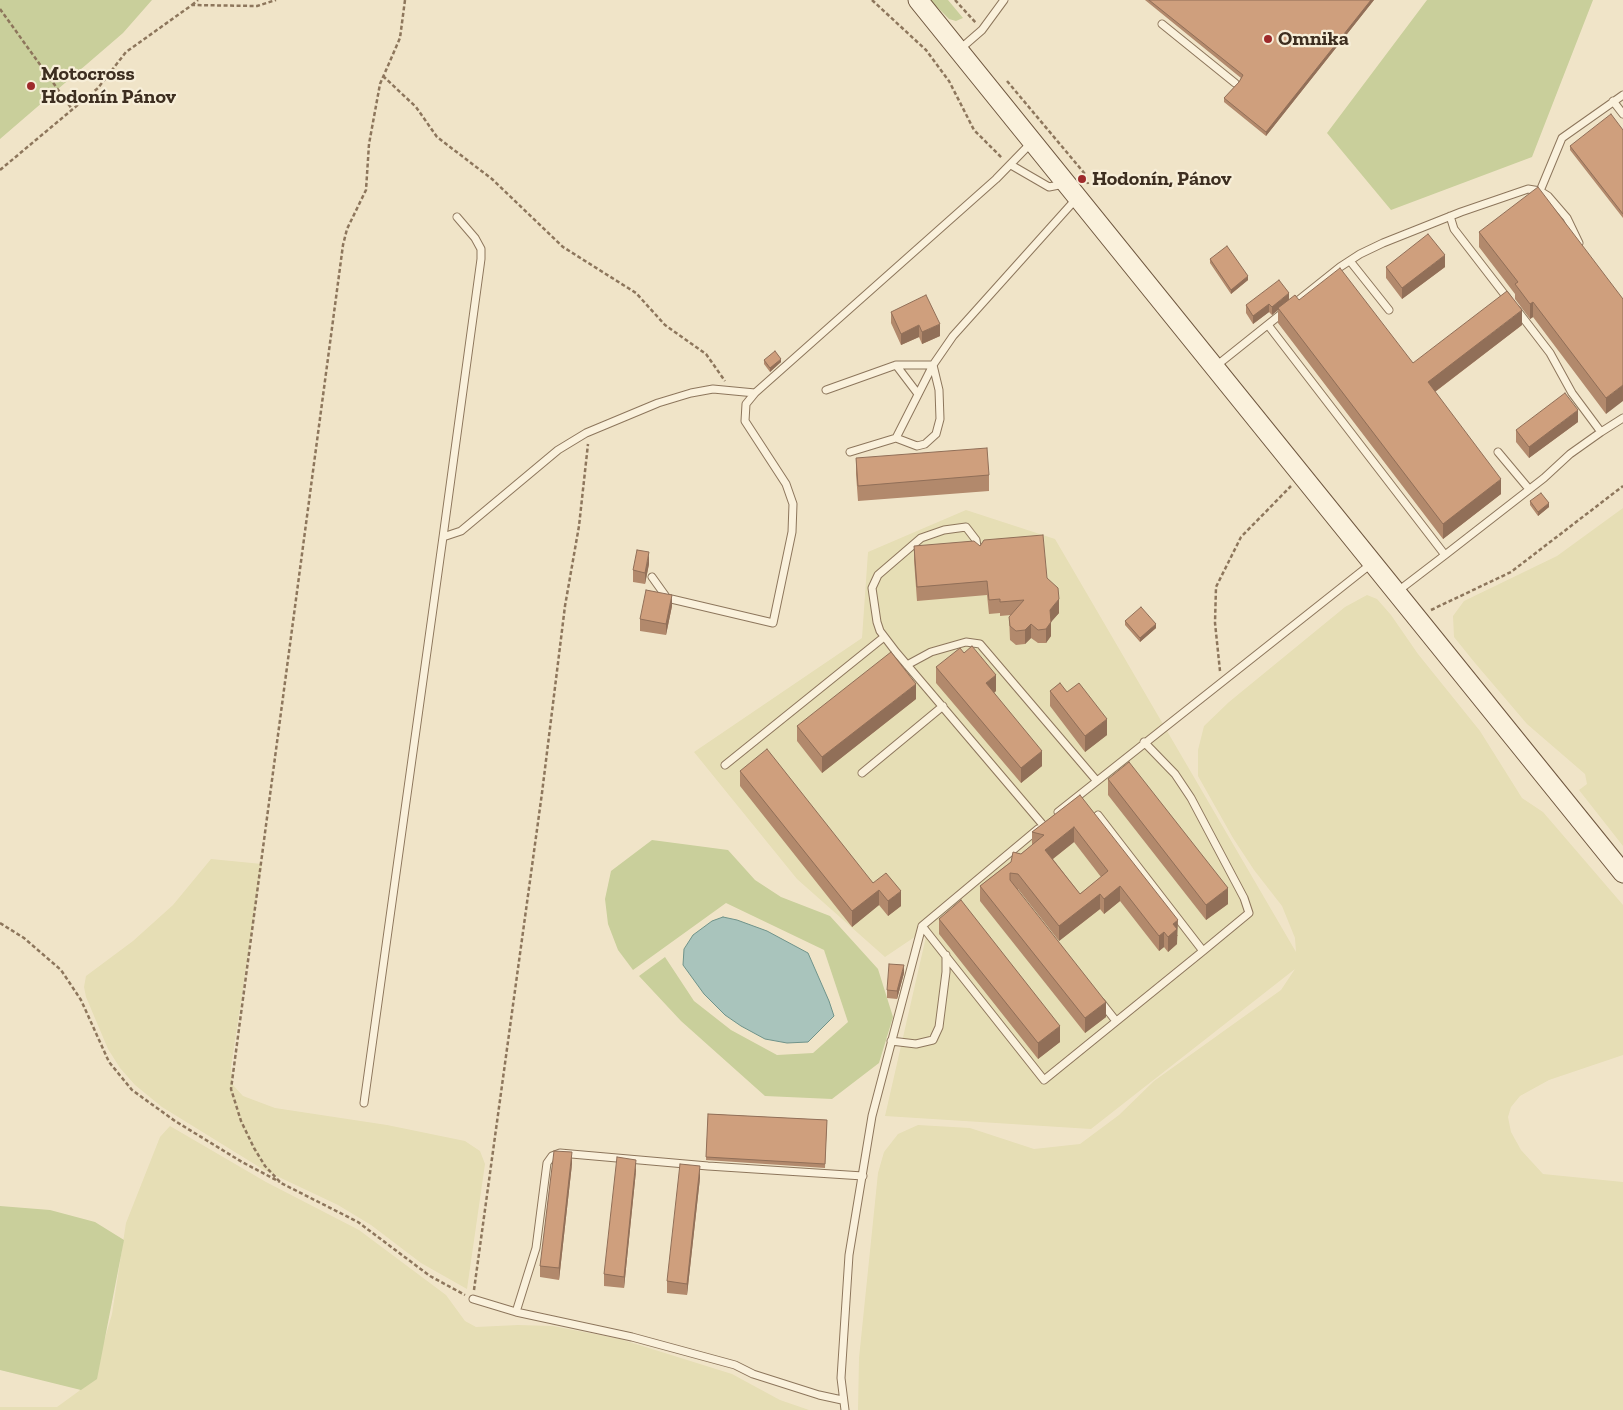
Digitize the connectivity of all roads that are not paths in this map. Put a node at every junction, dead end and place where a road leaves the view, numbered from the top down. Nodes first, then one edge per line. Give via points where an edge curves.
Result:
1 (918, 0) edge
2 (1004, 0) edge
3 (1162, 24) dead end
4 (959, 50) junction
5 (1235, 84) edge
6 (1623, 94) edge
7 (1613, 101) junction
8 (1623, 114) edge
9 (1033, 142) junction
10 (1011, 165) junction
11 (1072, 190) junction
12 (1540, 191) junction
13 (1450, 216) junction
14 (457, 217) dead end
15 (1584, 251) edge
16 (1350, 260) junction
17 (1389, 310) dead end
18 (1268, 325) junction
19 (896, 365) junction
20 (933, 366) junction
21 (1216, 366) junction
22 (826, 390) dead end
23 (755, 393) junction
24 (918, 394) junction
25 (1623, 418) edge
26 (1601, 432) junction
27 (896, 438) junction
28 (850, 452) dead end
29 (1498, 452) dead end
30 (1530, 489) junction
31 (443, 537) junction
32 (979, 554) edge
33 (1445, 555) junction
34 (1373, 563) junction
35 (652, 577) dead end
36 (1396, 593) junction
37 (884, 637) junction
38 (907, 665) junction
39 (943, 706) junction
40 (1144, 742) junction
41 (725, 765) dead end
42 (862, 773) dead end
43 (1096, 780) junction
44 (1098, 815) edge
45 (1043, 824) junction
46 (1623, 873) edge
47 (922, 926) junction
48 (1203, 950) junction
49 (946, 955) junction
50 (1098, 998) edge
51 (1116, 1021) junction
52 (891, 1041) junction
53 (364, 1103) dead end
54 (863, 1176) junction
55 (473, 1299) road end
56 (516, 1312) junction
57 (842, 1400) junction
58 (845, 1410) edge

1 - 4 main road
2 - 4 lane via 982,30
3 - 5 lane
4 - 9 main road
6 - 7 lane
7 - 8 lane
7 - 12 lane via 1562,138
9 - 10 lane
9 - 11 main road
10 - 11 lane via 1049,187
10 - 23 lane
11 - 20 lane via 1043,233 953,336
11 - 21 main road
12 - 13 lane via 1528,189
12 - 15 lane via 1567,218
13 - 16 lane via 1383,242
13 - 26 lane via 1454,229 1550,353 1572,393
14 - 31 lane via 476,238 481,248 481,259
16 - 17 lane
16 - 18 lane
18 - 21 lane
18 - 33 lane
19 - 20 lane
19 - 22 lane
19 - 24 lane
20 - 24 lane
20 - 27 lane via 939,390 940,419 936,434 925,444 917,446
21 - 34 main road
23 - 31 lane via 712,389 675,397 589,432 558,450 461,531
23 - 35 lane via 746,404 744,421 786,484 794,504 792,532 773,624 667,598
24 - 27 lane
25 - 26 lane
26 - 30 lane
27 - 28 lane
29 - 30 lane
30 - 33 lane
31 - 53 lane
32 - 37 lane via 976,540 966,527 944,530 922,538 878,575 872,588 877,622
33 - 36 lane
34 - 36 main road
34 - 40 lane
36 - 46 main road
37 - 38 lane
37 - 41 lane
38 - 39 lane
38 - 43 lane via 931,652 966,642 980,644
39 - 42 lane
39 - 45 lane
40 - 43 lane
40 - 48 lane via 1175,774 1191,798 1249,913
43 - 45 lane
44 - 48 lane
45 - 47 lane
47 - 49 lane
47 - 52 lane
48 - 51 lane
49 - 51 lane via 1044,1080
49 - 52 lane via 939,1027 933,1040 916,1044
50 - 51 lane
52 - 54 lane via 872,1116
54 - 56 lane via 560,1153 552,1156 547,1163 536,1248
54 - 57 lane via 849,1255 842,1346
55 - 56 lane
56 - 57 lane via 632,1337 735,1365 753,1374
57 - 58 lane

